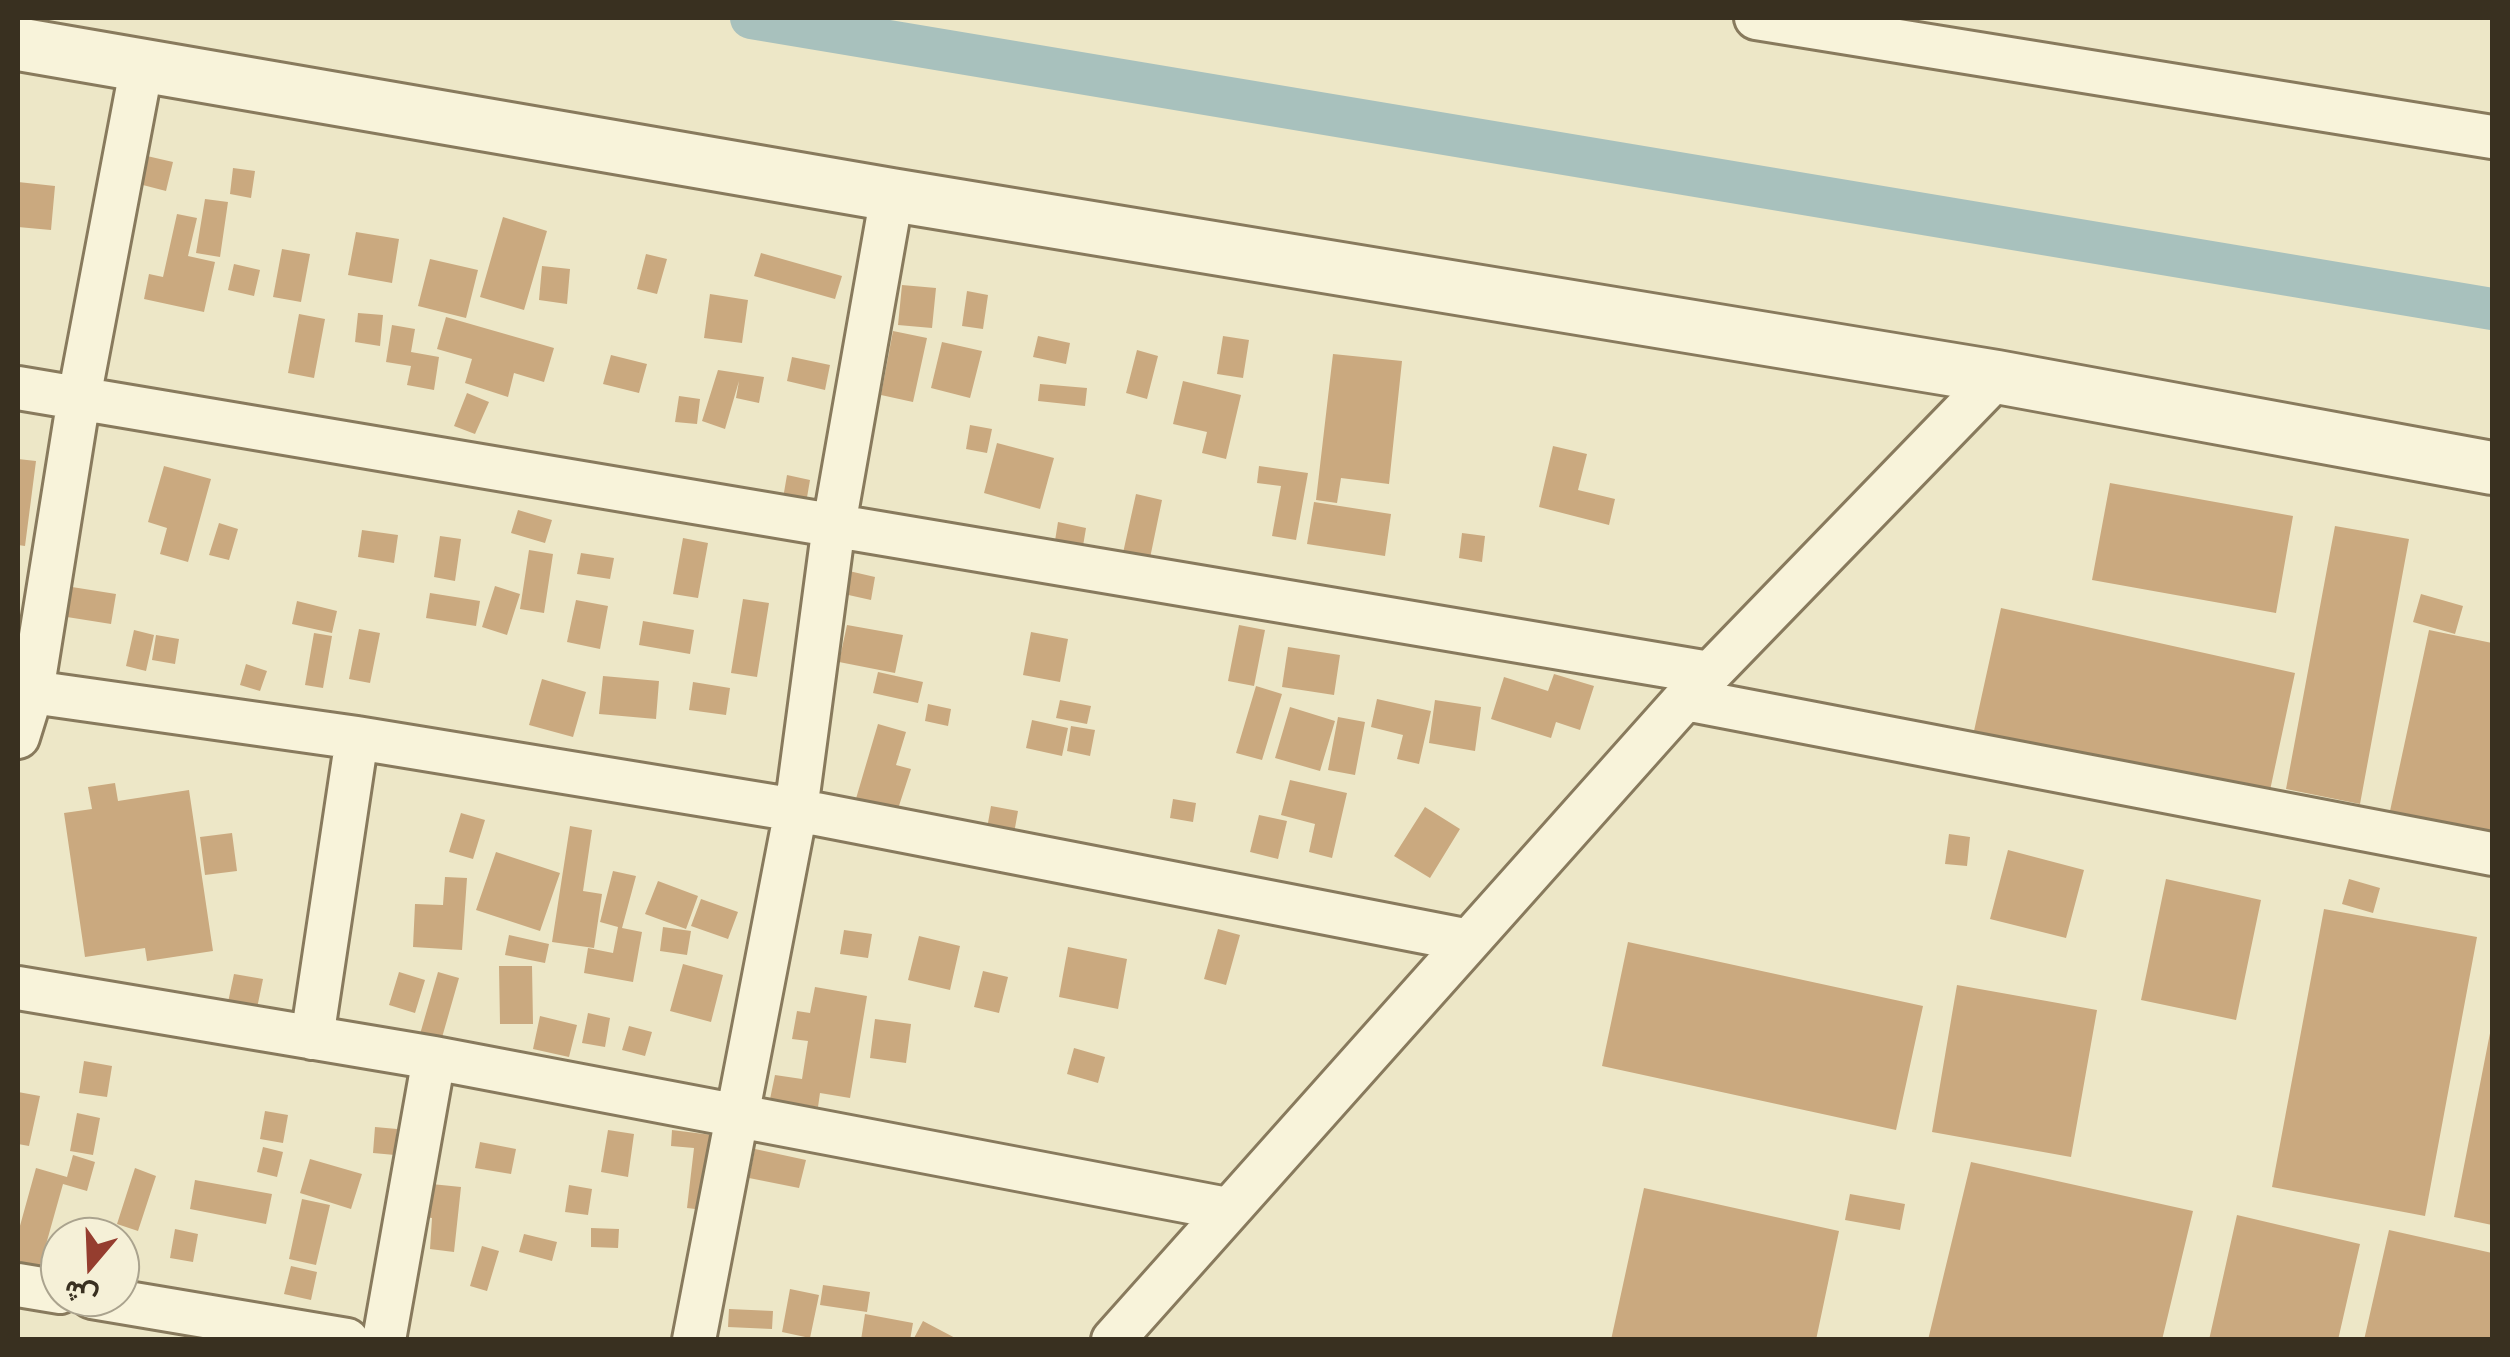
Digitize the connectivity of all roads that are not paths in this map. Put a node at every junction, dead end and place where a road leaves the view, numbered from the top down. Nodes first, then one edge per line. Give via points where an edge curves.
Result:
1 (1756, 18) edge
2 (18, 44) edge
3 (142, 65) junction
4 (2492, 137) edge
5 (892, 195) junction
6 (1997, 377) junction
7 (18, 388) edge
8 (79, 398) junction
9 (2492, 468) edge
10 (834, 525) junction
11 (1697, 686) junction
12 (25, 691) edge
13 (18, 738) edge
14 (358, 738) junction
15 (796, 810) junction
16 (2492, 854) edge
17 (1465, 940) junction
18 (18, 988) edge
19 (312, 1038) junction
20 (434, 1058) junction
21 (736, 1114) junction
22 (1227, 1209) junction
23 (140, 1305) edge
24 (347, 1340) edge
25 (384, 1340) edge
26 (694, 1340) edge
27 (1113, 1340) edge

1 - 4 street
2 - 3 street
3 - 5 street
3 - 8 street
5 - 6 street
5 - 10 street
6 - 9 street
6 - 11 street
7 - 8 street
8 - 10 street
8 - 12 street
10 - 11 street
10 - 15 street
11 - 16 street
11 - 17 street
12 - 13 street
12 - 14 street
14 - 15 street
14 - 19 street
15 - 17 street
15 - 21 street
17 - 22 street
18 - 19 street
19 - 20 street
20 - 21 street
20 - 25 street
21 - 22 street
21 - 26 street
22 - 27 street
23 - 24 street

